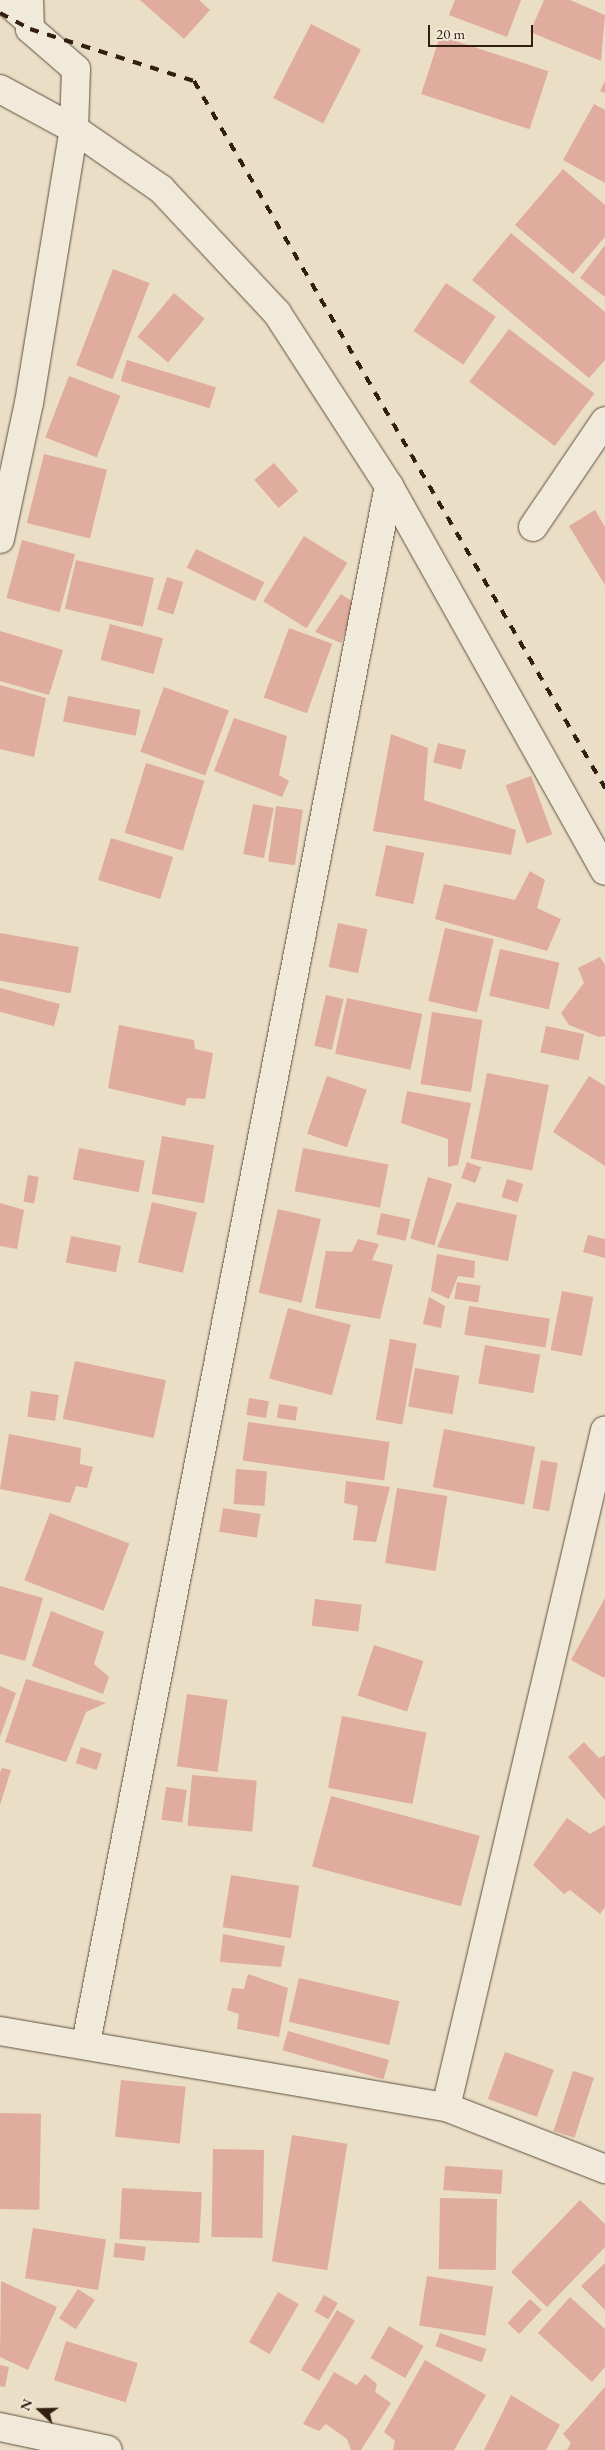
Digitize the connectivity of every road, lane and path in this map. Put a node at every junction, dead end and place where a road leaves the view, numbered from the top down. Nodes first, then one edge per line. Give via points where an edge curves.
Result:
1 (5, 0) edge
2 (28, 10) edge
3 (0, 89) edge
4 (74, 129) junction
5 (605, 421) edge
6 (389, 486) junction
7 (533, 527) dead end
8 (0, 538) edge
9 (605, 871) edge
10 (605, 1430) edge
11 (0, 2031) edge
12 (86, 2044) junction
13 (446, 2107) junction
14 (605, 2169) edge
15 (0, 2426) edge
16 (70, 2446) edge
17 (108, 2450) edge

1 - 2 street
2 - 4 street via 30,29 76,69
3 - 4 street
4 - 6 street via 161,189 277,313
4 - 8 street via 30,393
5 - 7 street
6 - 9 street
6 - 12 street
10 - 13 street
11 - 12 street
12 - 13 street
13 - 14 street
15 - 16 street
16 - 17 street

